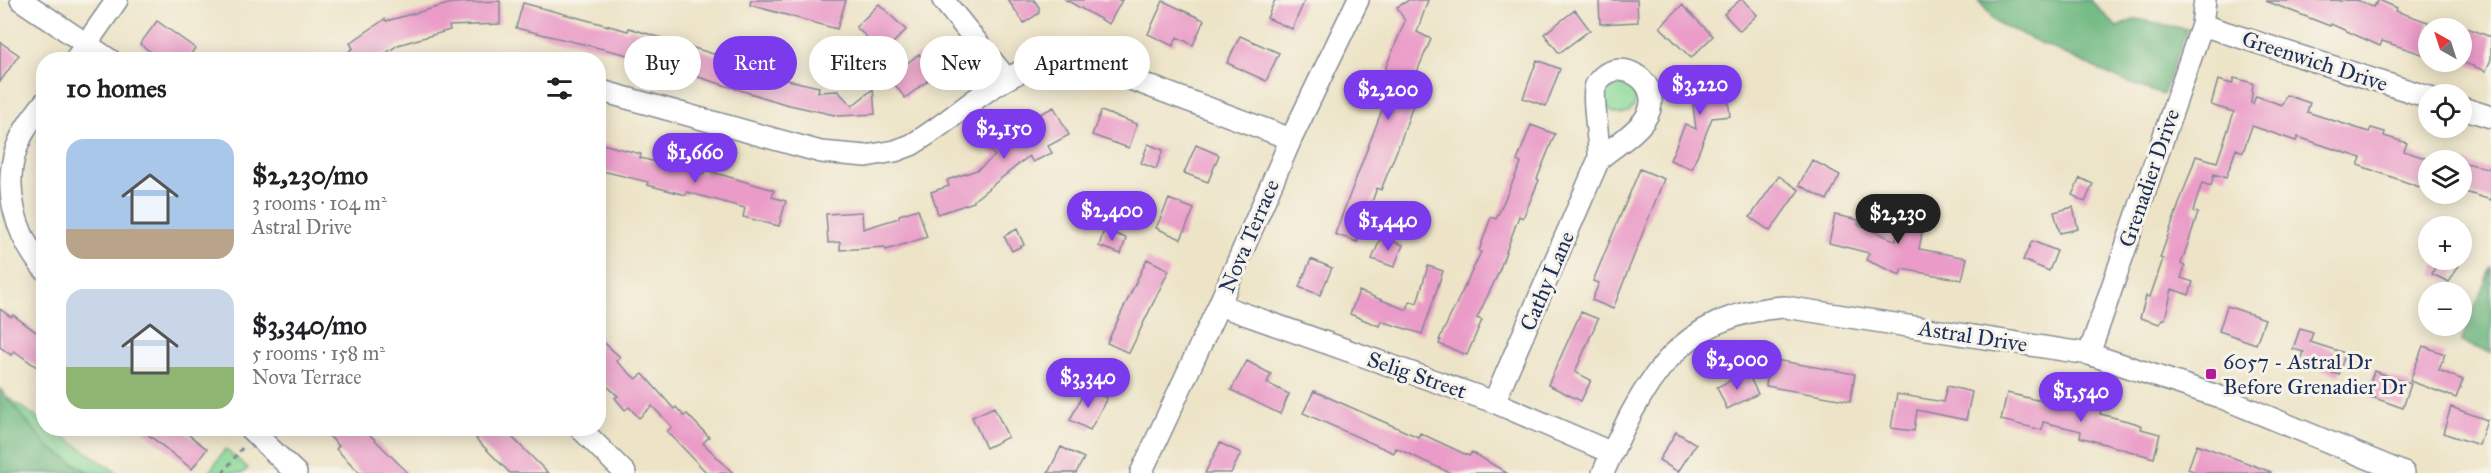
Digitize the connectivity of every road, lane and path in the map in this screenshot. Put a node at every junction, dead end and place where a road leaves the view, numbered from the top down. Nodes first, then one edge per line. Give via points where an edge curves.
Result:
1 (21, 0) edge
2 (117, 0) edge
3 (943, 0) edge
4 (1358, 0) edge
5 (2205, 0) edge
6 (2202, 25) junction
7 (81, 52) edge
8 (1006, 78) junction
9 (606, 92) edge
10 (2418, 94) edge
11 (2472, 111) edge
12 (36, 114) edge
13 (2491, 117) edge
14 (1291, 139) junction
15 (1599, 159) dead end
16 (36, 258) edge
17 (1219, 305) junction
18 (2089, 354) junction
19 (1494, 402) junction
20 (248, 436) edge
21 (258, 436) edge
22 (588, 436) edge
23 (1612, 453) junction
24 (223, 473) edge
25 (296, 473) edge
26 (625, 473) edge
27 (1141, 473) edge
28 (1603, 473) edge
29 (2404, 473) edge

1 - 7 street
2 - 7 street
3 - 8 street
4 - 14 street, Nova Terrace
5 - 6 street, Grenadier Drive
6 - 10 street, Greenwich Drive
6 - 18 street, Grenadier Drive
8 - 9 street via 910,145 866,156 821,152
8 - 14 street via 1040,63 1083,62
11 - 13 street
12 - 16 street via 21,136 11,176 18,224
14 - 17 street, Nova Terrace
15 - 19 street, Cathy Lane
17 - 19 street, Selig Street
17 - 27 street, Nova Terrace
18 - 23 street, Astral Drive via 1785,307 1759,308 1701,331 1671,355 1652,376
18 - 29 street, Astral Drive via 2220,397
19 - 23 street, Selig Street
20 - 24 path
21 - 25 street
22 - 26 street
23 - 28 street, Astral Drive

